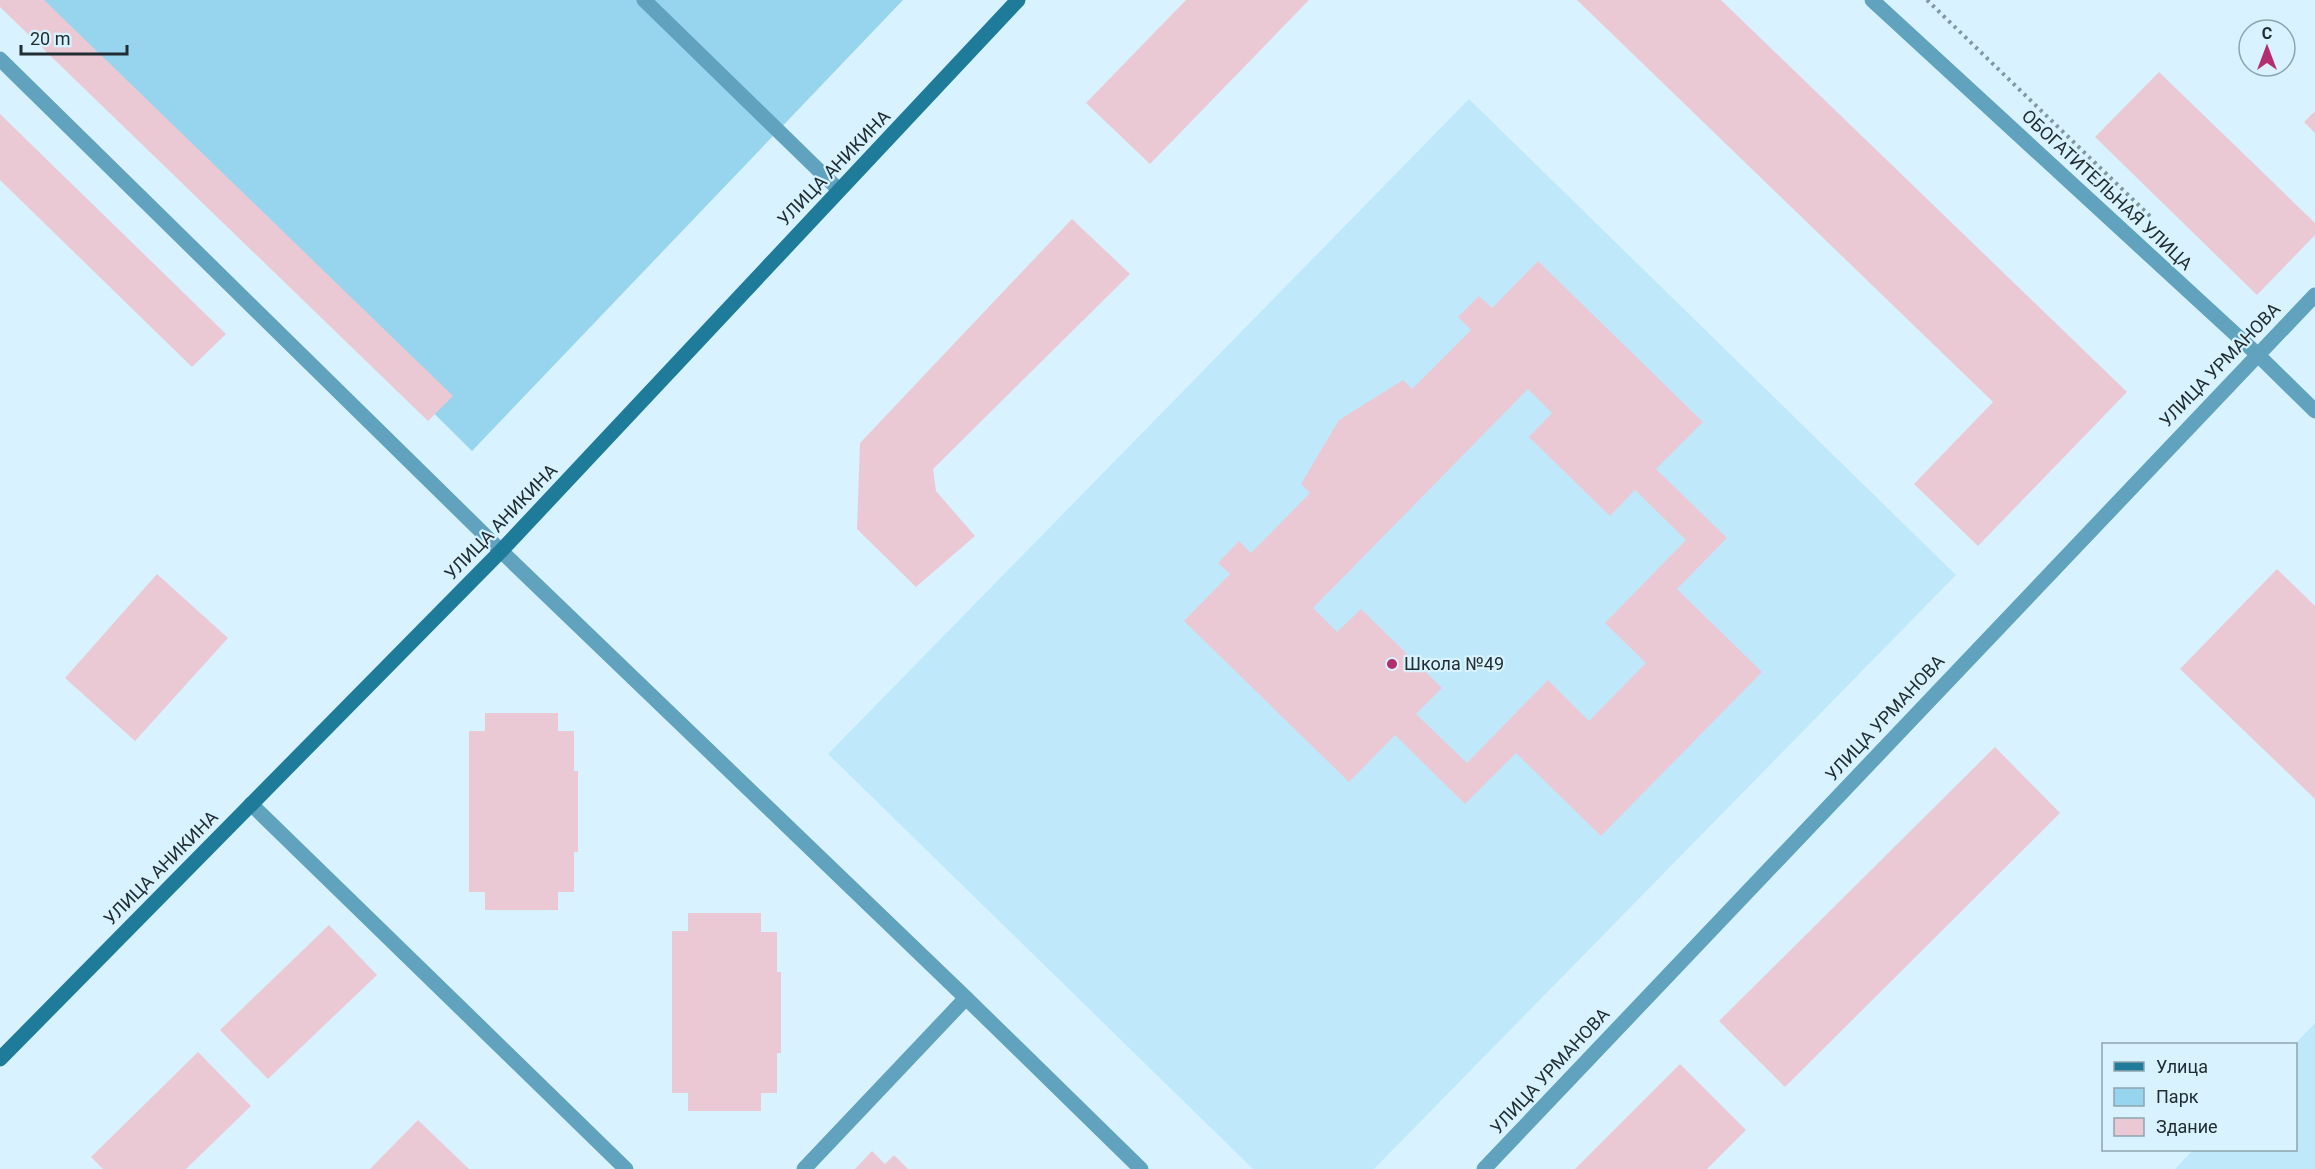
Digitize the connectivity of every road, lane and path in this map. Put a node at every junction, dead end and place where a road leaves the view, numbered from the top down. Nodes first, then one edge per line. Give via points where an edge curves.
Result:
1 (644, 0) edge
2 (1018, 0) edge
3 (1872, 0) edge
4 (1928, 0) edge
5 (0, 59) edge
6 (839, 190) junction
7 (2155, 221) dead end
8 (2315, 295) edge
9 (2257, 354) junction
10 (2315, 411) edge
11 (501, 551) junction
12 (251, 804) junction
13 (966, 998) junction
14 (0, 1059) edge
15 (626, 1169) edge
16 (804, 1169) edge
17 (1141, 1169) edge
18 (1484, 1169) edge

1 - 6 street
2 - 6 street, УЛИЦА АНИКИНА
3 - 9 street, ОБОГАТИТЕЛЬНАЯ УЛИЦА
4 - 7 path
5 - 11 street
6 - 11 street, УЛИЦА АНИКИНА
8 - 9 street, УЛИЦА УРМАНОВА
9 - 10 street, ОБОГАТИТЕЛЬНАЯ УЛИЦА
9 - 18 street, УЛИЦА УРМАНОВА
11 - 12 street, УЛИЦА АНИКИНА
11 - 13 street
12 - 14 street, УЛИЦА АНИКИНА
12 - 15 street
13 - 16 street
13 - 17 street

